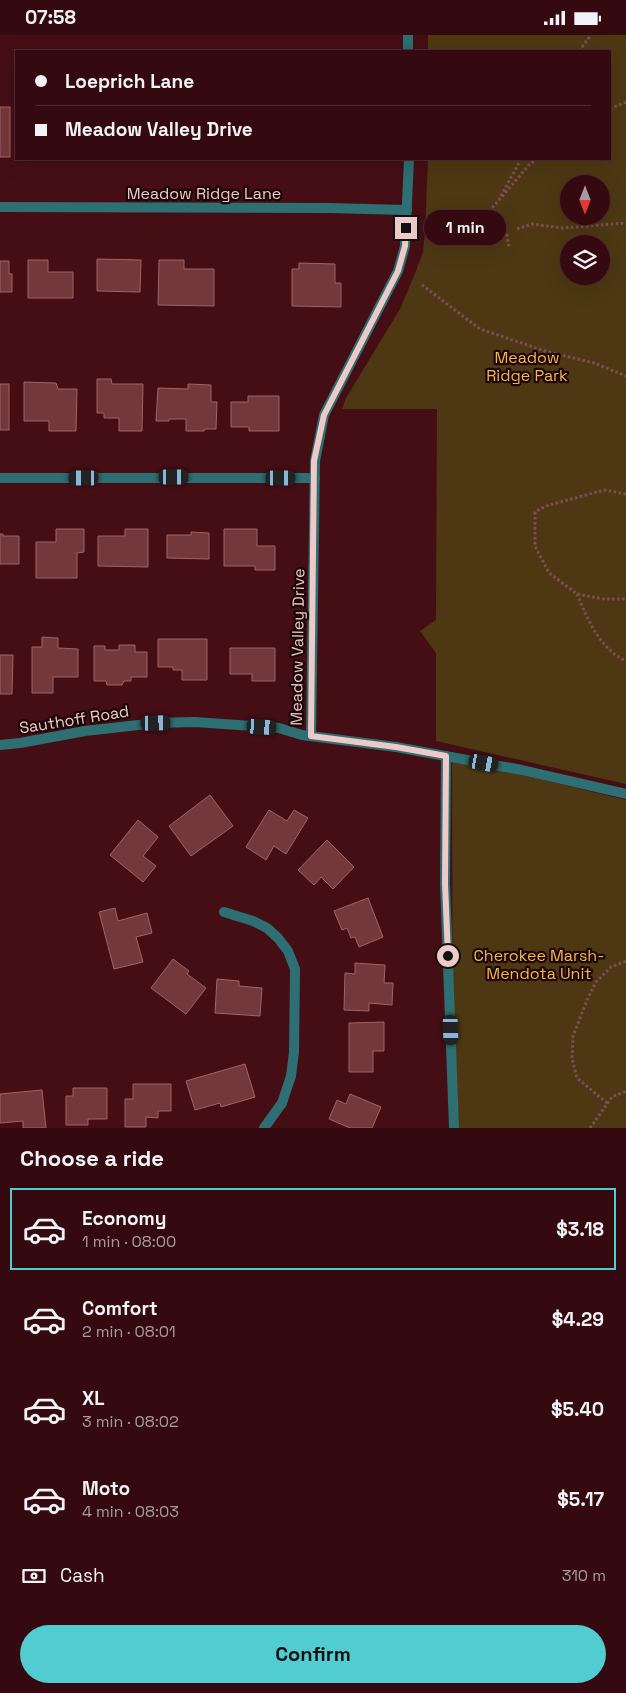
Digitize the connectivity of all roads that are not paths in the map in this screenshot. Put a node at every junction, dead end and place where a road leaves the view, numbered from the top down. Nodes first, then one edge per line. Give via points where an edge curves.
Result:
1 (408, 35) edge
2 (408, 50) edge
3 (409, 160) edge
4 (0, 207) edge
5 (407, 209) junction
6 (0, 478) edge
7 (314, 478) junction
8 (311, 736) junction
9 (0, 745) edge
10 (446, 756) junction
11 (626, 794) edge
12 (224, 912) dead end
13 (264, 1128) edge
14 (454, 1128) edge

1 - 2 street
3 - 5 street, Meadow Valley Drive
4 - 5 street, Meadow Ridge Lane
5 - 7 street, Meadow Valley Drive via 405,246 398,271 324,415 316,448
6 - 7 street
7 - 8 street, Meadow Valley Drive
8 - 9 street, Sauthoff Road via 279,728 195,722 156,723
8 - 10 street, Sauthoff Road
10 - 11 street, Sauthoff Road via 522,769
10 - 14 street via 445,883
12 - 13 street via 267,928 288,951 295,969 291,1076 282,1103

